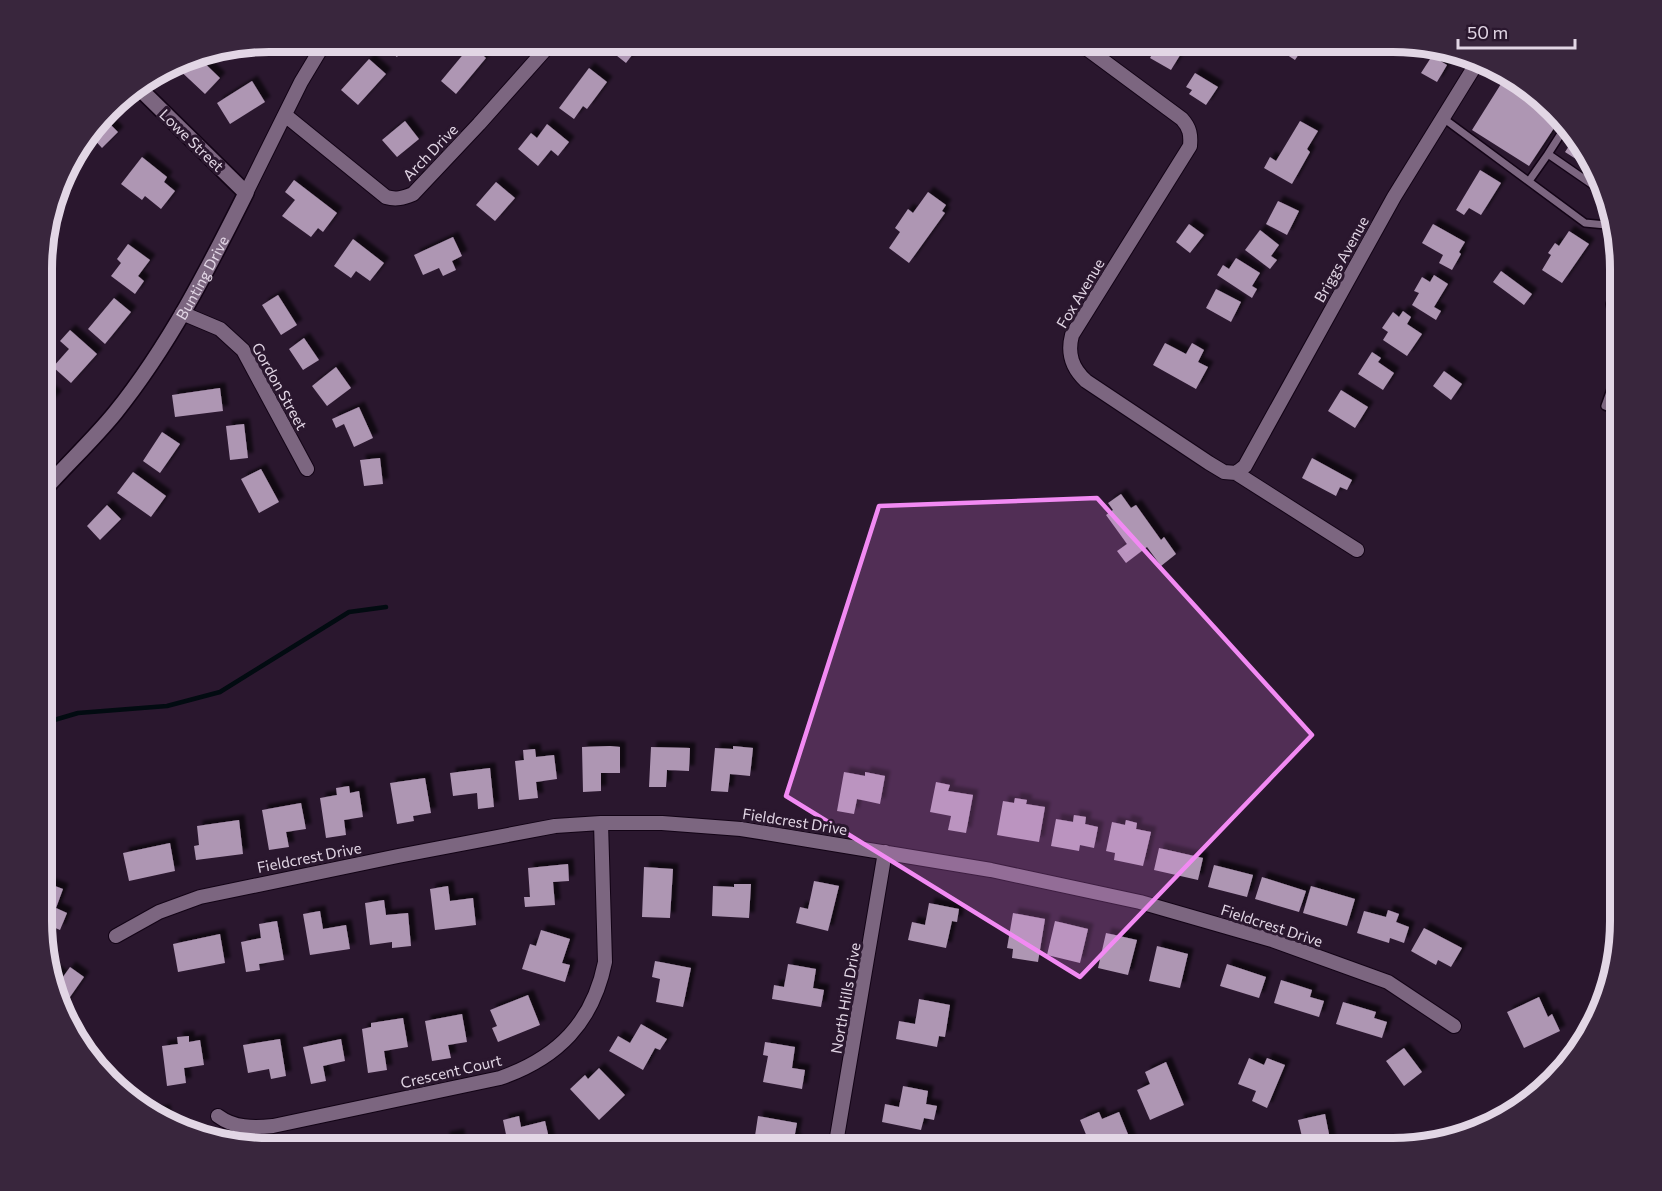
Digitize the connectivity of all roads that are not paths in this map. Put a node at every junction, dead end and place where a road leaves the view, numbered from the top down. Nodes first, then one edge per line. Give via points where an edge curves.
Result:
1 (320, 52) edge
2 (543, 52) edge
3 (1092, 52) edge
4 (1473, 68) edge
5 (144, 93) edge
6 (285, 115) junction
7 (1443, 118) junction
8 (1562, 133) edge
9 (1548, 154) junction
10 (1529, 181) junction
11 (1592, 184) edge
12 (246, 193) junction
13 (1605, 225) edge
14 (182, 313) junction
15 (1610, 392) edge
16 (1610, 408) edge
17 (307, 469) dead end
18 (1236, 473) junction
19 (52, 481) edge
20 (1357, 550) dead end
21 (601, 823) junction
22 (885, 852) junction
23 (116, 936) dead end
24 (1454, 1026) dead end
25 (218, 1116) dead end
26 (837, 1138) edge

1 - 6 street, Bunting Drive
2 - 6 street, Arch Drive via 412,194 399,199 386,196
3 - 18 street, Fox Avenue via 1182,119 1191,139 1072,335 1073,365 1086,381 1209,463 1224,472
4 - 7 street, Briggs Avenue
5 - 12 street, Lowe Street
6 - 12 street, Bunting Drive
7 - 10 lane
7 - 18 street, Briggs Avenue via 1394,197 1245,466
8 - 9 lane
9 - 10 lane
9 - 11 lane
10 - 13 lane via 1585,223
12 - 14 street, Bunting Drive
14 - 17 street, Gordon Street via 219,329 243,350
14 - 19 street, Bunting Drive via 115,413
15 - 16 lane via 1605,406
18 - 20 street, Fox Avenue
21 - 22 street, Fieldcrest Drive via 741,829
21 - 23 street, Fieldcrest Drive via 555,826 200,897 159,912
21 - 25 street, Crescent Court via 606,962 597,994 579,1025 551,1053 500,1078 273,1126 233,1125
22 - 24 street, Fieldcrest Drive via 1140,902 1272,940 1388,982
22 - 26 street, North Hills Drive

